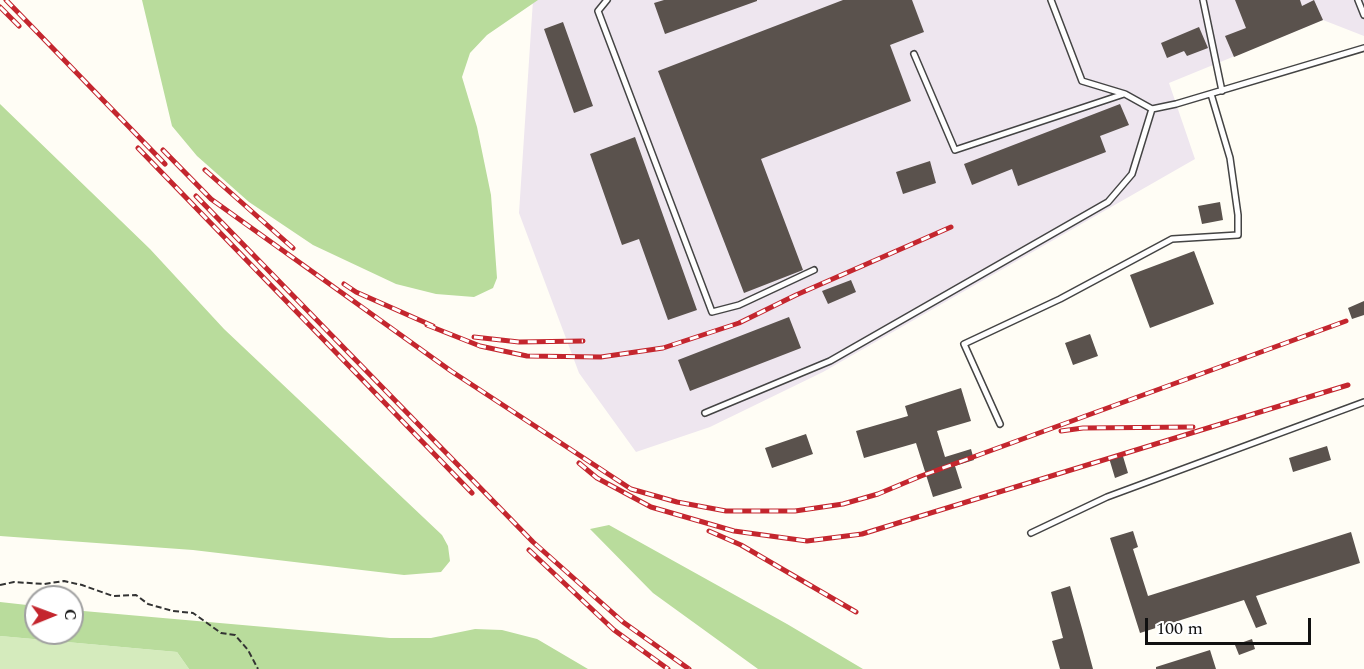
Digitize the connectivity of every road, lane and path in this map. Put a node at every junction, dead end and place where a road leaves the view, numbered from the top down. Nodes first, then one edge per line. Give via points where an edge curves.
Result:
1 (607, 0) edge
2 (1051, 0) edge
3 (1203, 0) edge
4 (1358, 0) edge
5 (1364, 15) edge
6 (1364, 48) edge
7 (914, 54) dead end
8 (1222, 91) junction
9 (1125, 94) junction
10 (1211, 94) junction
11 (1152, 109) junction
12 (814, 270) dead end
13 (1364, 402) edge
14 (705, 413) dead end
15 (1000, 424) dead end
16 (1031, 533) dead end
17 (0, 585) edge
18 (258, 669) edge

1 - 12 lane via 598,11 712,312 739,305
2 - 9 lane via 1082,81
3 - 8 lane
4 - 5 lane
6 - 8 lane
7 - 9 lane via 955,150
8 - 10 lane
9 - 11 lane
10 - 11 lane
10 - 15 lane via 1230,158 1238,235 1172,239 1060,299 964,344
11 - 14 lane via 1132,174 1108,202 830,361
13 - 16 lane via 1107,497
17 - 18 path via 64,581 113,596 136,595 148,604 193,613 221,633 235,636

